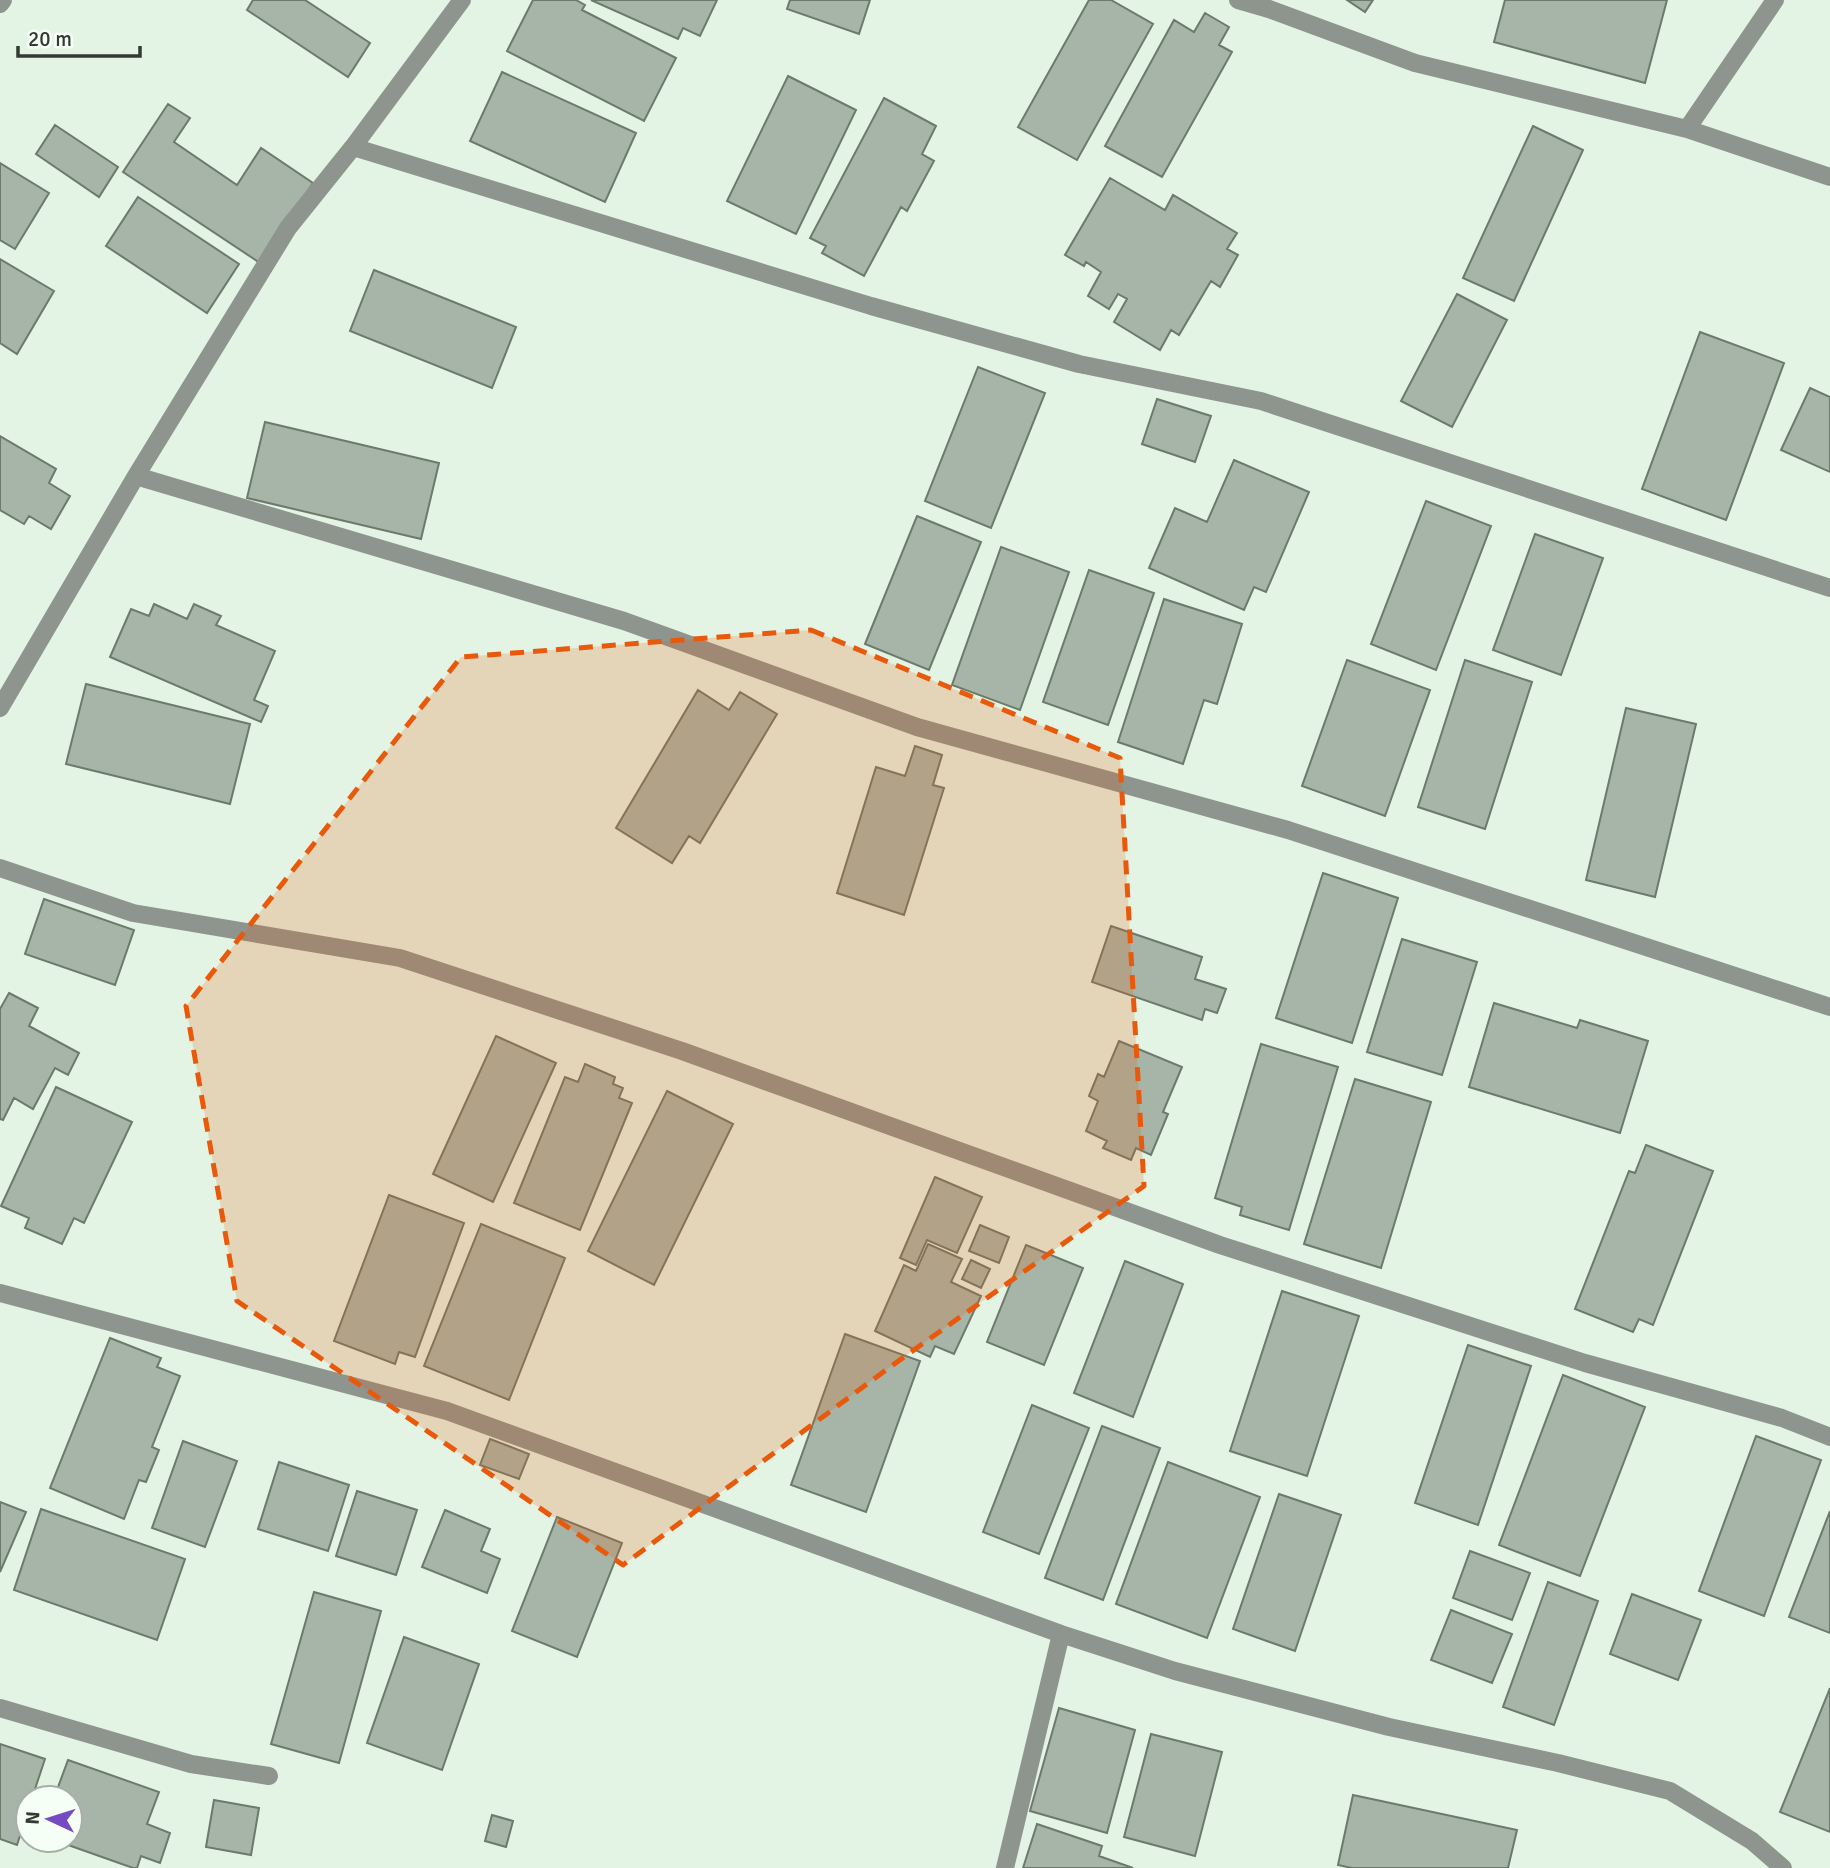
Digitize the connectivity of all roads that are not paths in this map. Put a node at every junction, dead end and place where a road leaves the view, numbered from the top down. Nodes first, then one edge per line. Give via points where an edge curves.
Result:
1 (461, 0) edge
2 (1238, 0) edge
3 (1775, 0) edge
4 (1687, 129) junction
5 (353, 147) junction
6 (1830, 177) edge
7 (136, 476) junction
8 (1830, 588) edge
9 (0, 708) edge
10 (0, 868) edge
11 (1830, 1007) edge
12 (0, 1293) edge
13 (1830, 1437) edge
14 (1060, 1634) junction
15 (0, 1708) edge
16 (269, 1776) dead end
17 (1005, 1868) edge
18 (1783, 1868) edge

1 - 5 street
2 - 4 street via 1415,63
3 - 4 street
4 - 6 street
5 - 7 street via 288,228
5 - 8 street via 1079,365 1261,401
7 - 9 street
7 - 11 street via 624,621 917,727 1289,830
10 - 13 street via 133,912 400,958 682,1051 1220,1245 1585,1363 1782,1418
12 - 14 street via 447,1411
14 - 17 street
14 - 18 street via 1175,1671 1389,1727 1670,1791 1752,1841
15 - 16 street via 191,1764

